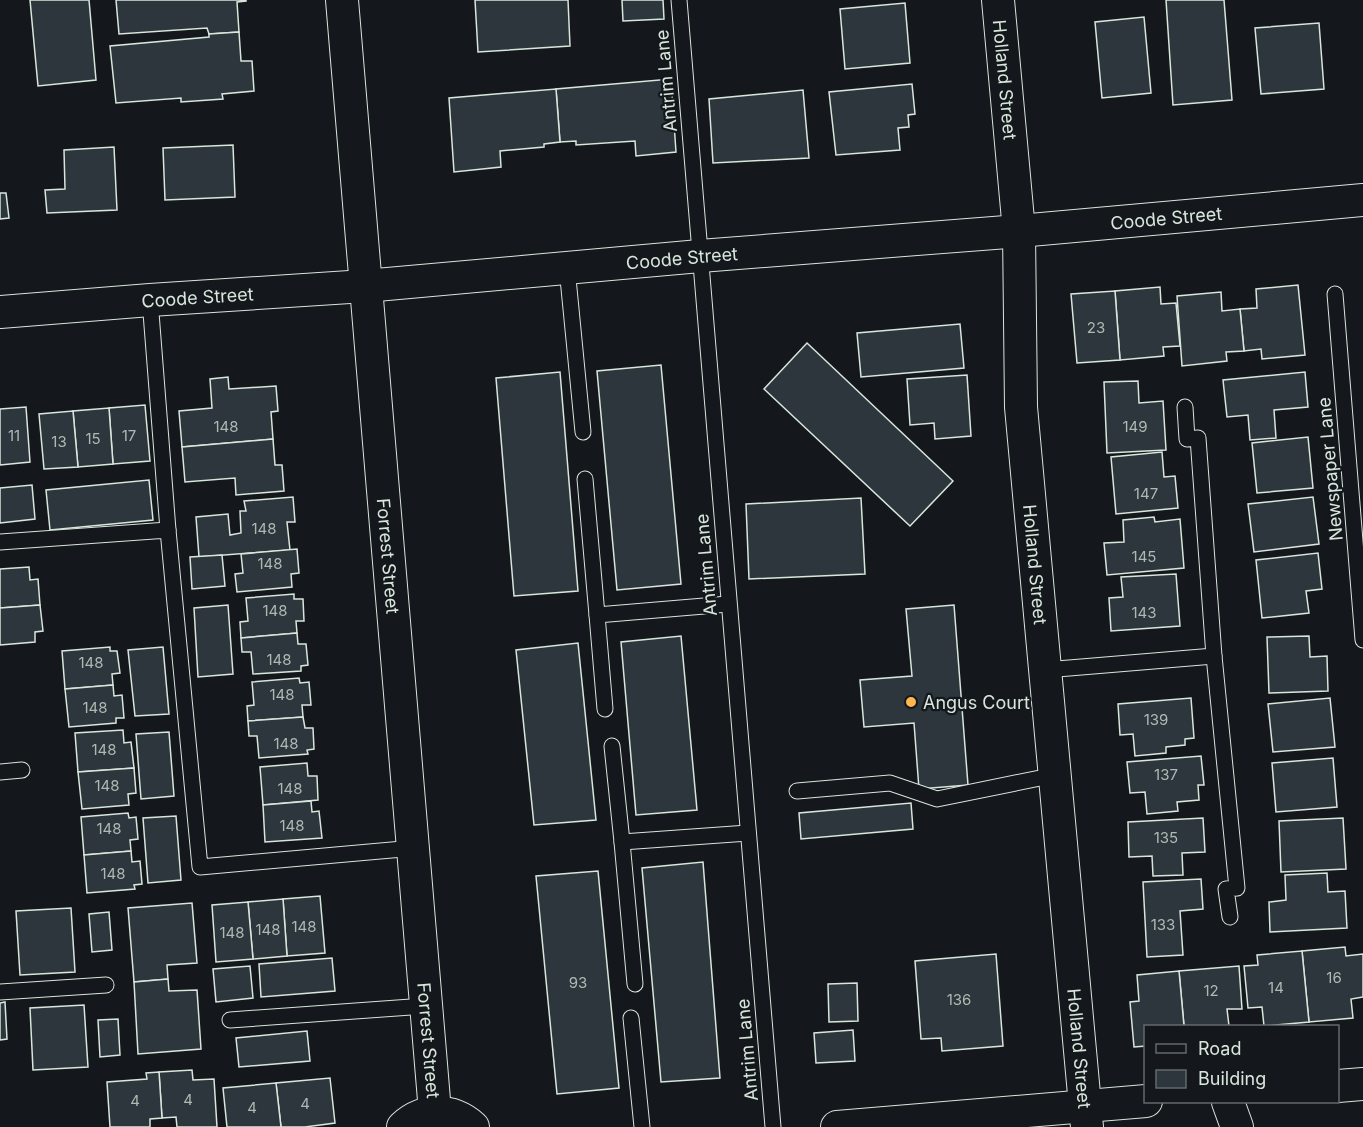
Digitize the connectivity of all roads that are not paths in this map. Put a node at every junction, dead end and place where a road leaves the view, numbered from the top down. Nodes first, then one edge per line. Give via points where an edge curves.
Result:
1 (342, 0) edge
2 (679, 0) edge
3 (998, 0) edge
4 (1363, 200) edge
5 (1018, 231) junction
6 (700, 256) junction
7 (567, 268) junction
8 (365, 285) junction
9 (1335, 294) dead end
10 (150, 300) junction
11 (0, 312) edge
12 (1185, 407) dead end
13 (583, 432) dead end
14 (585, 478) dead end
15 (168, 530) junction
16 (0, 542) edge
17 (728, 603) junction
18 (597, 615) junction
19 (1363, 640) edge
20 (1214, 656) junction
21 (1045, 670) junction
22 (604, 709) dead end
23 (612, 746) dead end
24 (22, 770) dead end
25 (0, 772) edge
26 (1055, 775) junction
27 (797, 791) dead end
28 (748, 833) junction
29 (622, 842) junction
30 (414, 848) junction
31 (1230, 917) dead end
32 (635, 984) dead end
33 (106, 985) dead end
34 (0, 992) edge
35 (425, 1006) junction
36 (631, 1018) dead end
37 (230, 1020) dead end
38 (1363, 1084) edge
39 (1339, 1086) edge
40 (1144, 1102) edge
41 (1229, 1103) edge
42 (435, 1112) junction
43 (1086, 1117) edge
44 (403, 1127) edge
45 (472, 1127) edge
46 (642, 1127) edge
47 (773, 1127) edge
48 (837, 1127) edge
49 (1237, 1127) edge

1 - 8 street, Forrest Street
2 - 6 lane, Antrim Lane
3 - 5 street, Holland Street
4 - 5 street, Coode Street
5 - 6 street, Coode Street
5 - 21 street, Holland Street via 1021,407
6 - 7 street, Coode Street
6 - 17 lane, Antrim Lane
7 - 8 street, Coode Street
7 - 13 lane
8 - 10 street, Coode Street
8 - 30 street, Forrest Street
9 - 19 lane, Newspaper Lane
10 - 11 street, Coode Street
10 - 15 lane
12 - 20 lane via 1187,439 1198,438
14 - 18 lane
15 - 16 lane
15 - 30 lane via 200,867
17 - 18 lane
17 - 28 lane, Antrim Lane
18 - 22 lane
20 - 21 lane
20 - 31 lane via 1237,888 1226,889
21 - 26 street, Holland Street
23 - 29 lane
24 - 25 lane
26 - 27 lane via 937,799 891,783
26 - 43 street, Holland Street
28 - 29 lane
28 - 47 lane, Antrim Lane
29 - 32 lane
30 - 35 street, Forrest Street
33 - 34 lane
35 - 37 lane
35 - 42 street, Forrest Street
36 - 46 lane
38 - 39 street
40 - 43 street
41 - 49 street
42 - 44 street via 419,1116
42 - 45 street via 452,1114
43 - 48 street

